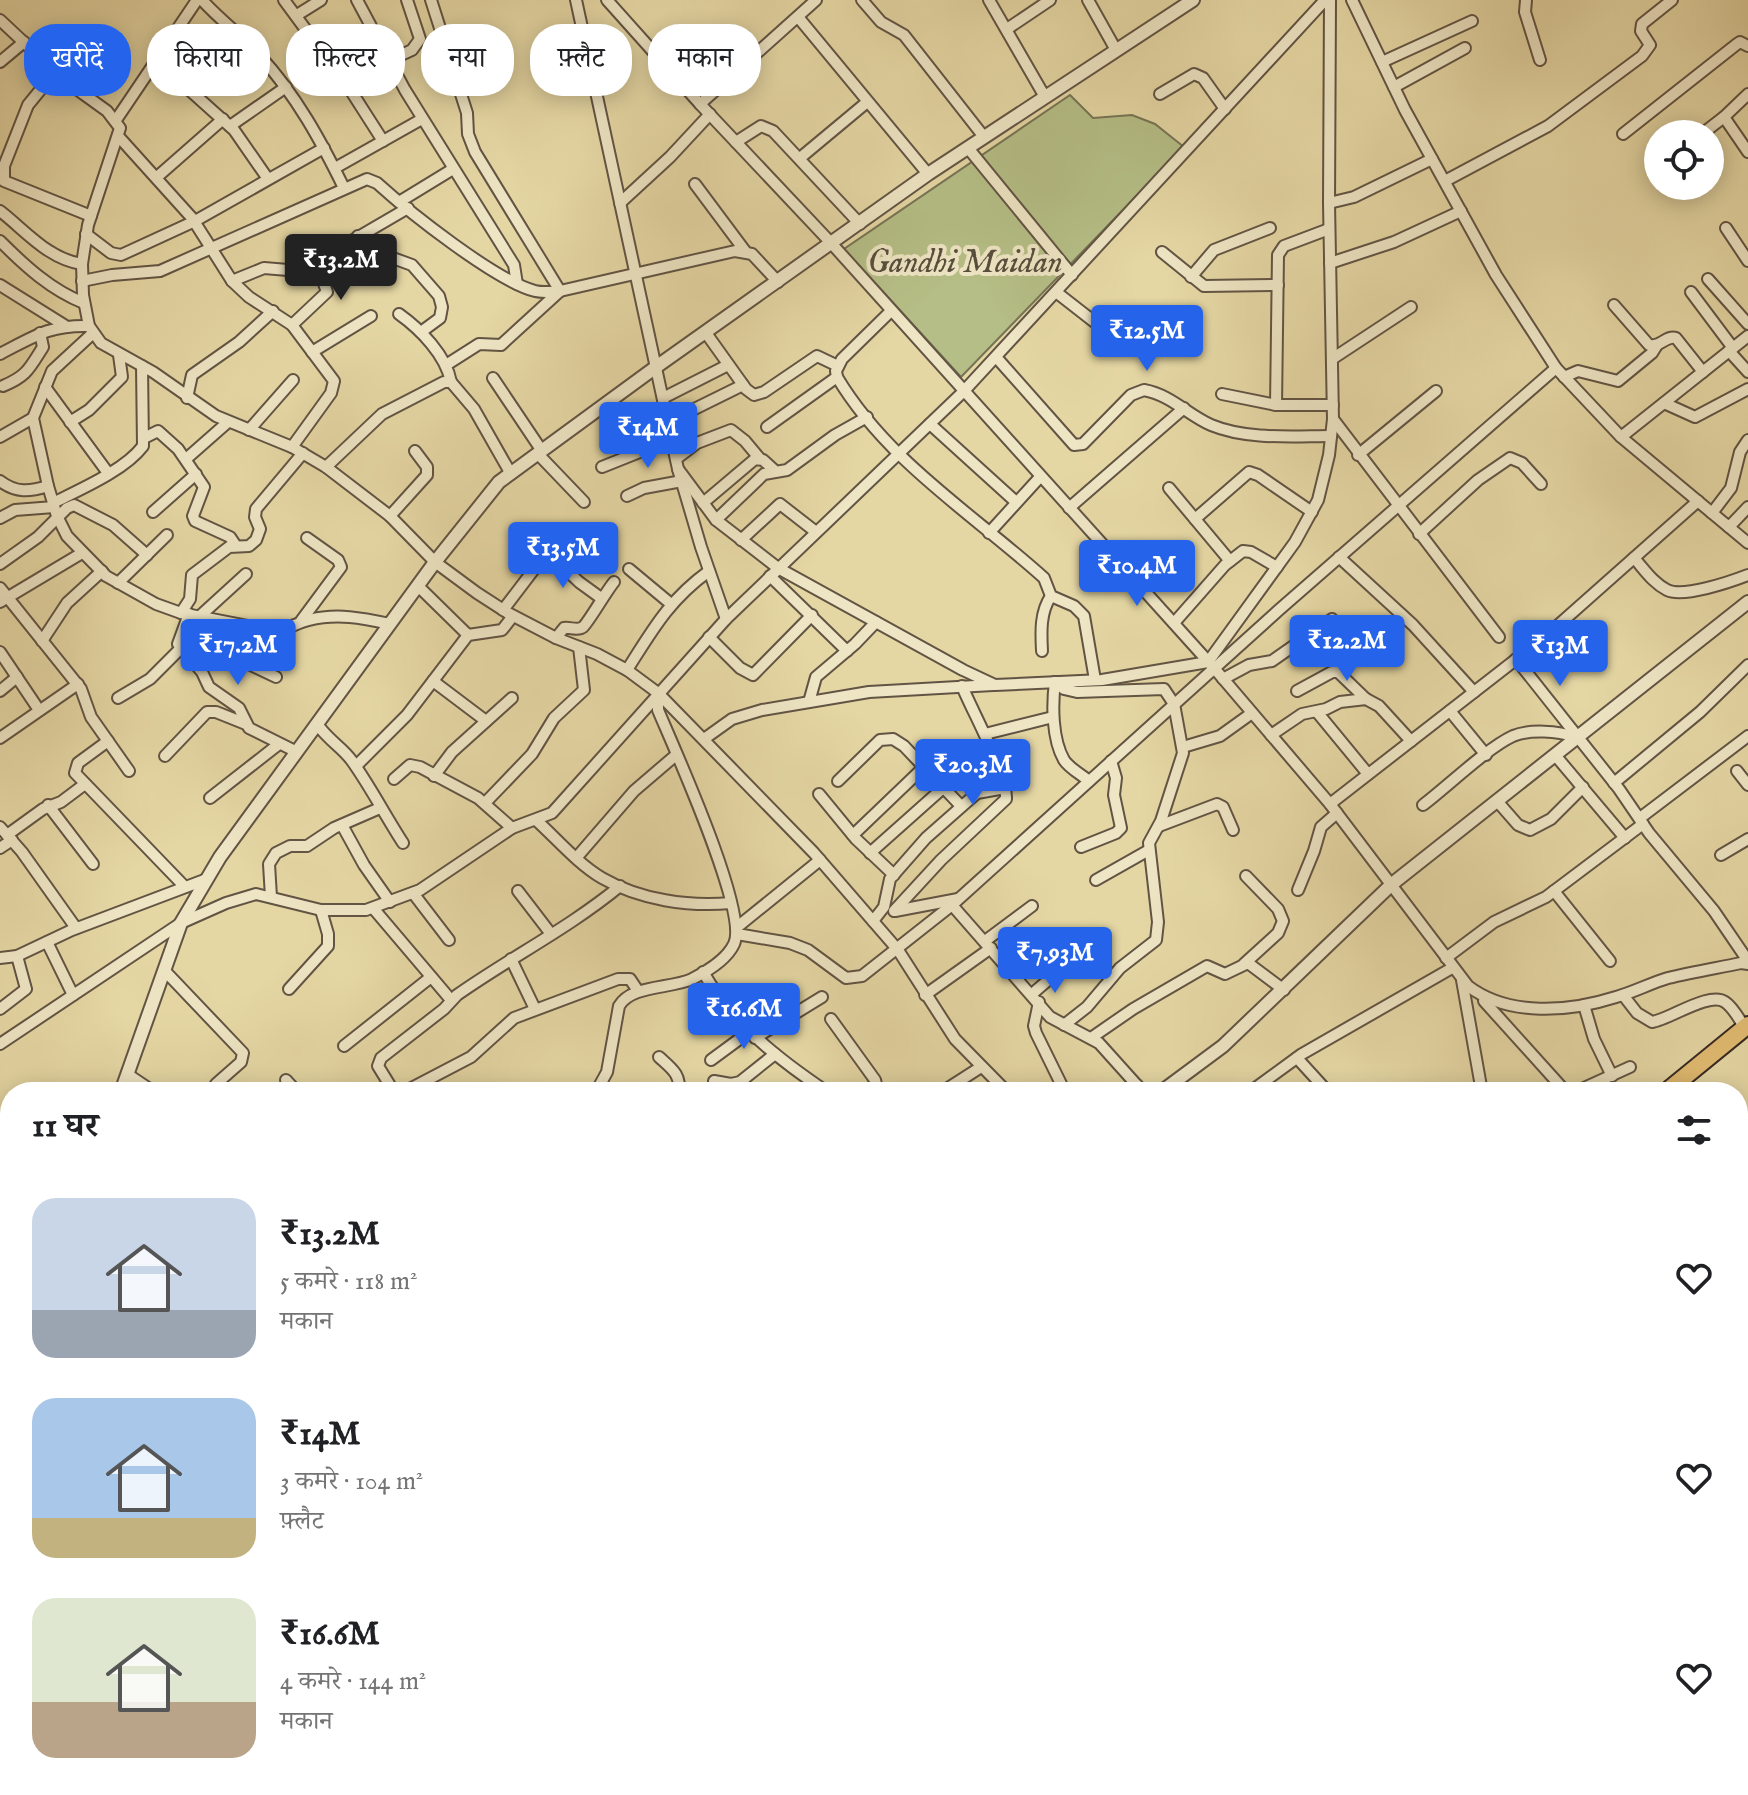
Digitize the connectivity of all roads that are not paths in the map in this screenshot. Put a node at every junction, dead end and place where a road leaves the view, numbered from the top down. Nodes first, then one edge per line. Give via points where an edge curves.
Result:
1 (199, 0) edge
2 (284, 0) edge
3 (321, 0) edge
4 (357, 0) edge
5 (407, 0) edge
6 (431, 0) edge
7 (576, 0) edge
8 (607, 0) edge
9 (816, 0) edge
10 (862, 0) edge
11 (989, 0) edge
12 (1050, 0) edge
13 (1088, 0) edge
14 (1193, 0) edge
15 (1328, 0) edge
16 (1352, 0) edge
17 (1672, 0) edge
18 (1524, 2) edge
19 (297, 15) junction
20 (798, 17) junction
21 (0, 20) edge
22 (1472, 21) dead end
23 (182, 24) edge
24 (369, 24) edge
25 (1007, 29) junction
26 (24, 42) joint
27 (1748, 46) edge
28 (1465, 48) dead end
29 (1116, 50) junction
30 (405, 53) edge
31 (1540, 60) dead end
32 (0, 62) edge
33 (1382, 62) junction
34 (147, 74) edge
35 (286, 87) joint
36 (1394, 87) junction
37 (405, 90) edge
38 (1160, 94) dead end
39 (1748, 94) edge
40 (35, 96) edge
41 (86, 96) edge
42 (196, 96) edge
43 (292, 96) edge
44 (1045, 97) junction
45 (866, 103) junction
46 (700, 104) junction
47 (1225, 109) junction
48 (710, 114) junction
49 (1724, 117) junction
50 (422, 119) junction
51 (116, 120) junction
52 (1720, 120) edge
53 (226, 123) junction
54 (1623, 134) dead end
55 (119, 137) junction
56 (984, 137) junction
57 (383, 141) junction
58 (736, 142) junction
59 (324, 148) junction
60 (968, 148) junction
61 (1748, 152) edge
62 (800, 158) junction
63 (1432, 159) junction
64 (2, 163) edge
65 (335, 168) junction
66 (453, 169) junction
67 (928, 174) junction
68 (157, 177) junction
69 (268, 179) junction
70 (1445, 181) junction
71 (695, 184) dead end
72 (344, 188) junction
73 (620, 203) junction
74 (1329, 203) junction
75 (403, 205) junction
76 (1461, 211) junction
77 (2, 215) edge
78 (91, 216) junction
79 (195, 221) junction
80 (860, 224) junction
81 (1270, 228) dead end
82 (1726, 228) dead end
83 (1329, 229) junction
84 (86, 234) junction
85 (358, 236) junction
86 (0, 241) edge
87 (832, 244) junction
88 (213, 246) junction
89 (745, 251) junction
90 (1162, 252) dead end
91 (316, 261) junction
92 (1748, 261) edge
93 (1330, 263) junction
94 (82, 264) junction
95 (636, 274) junction
96 (1072, 275) junction
97 (1191, 277) junction
98 (1708, 279) dead end
99 (82, 281) junction
100 (232, 281) junction
101 (778, 282) junction
102 (517, 284) junction
103 (1278, 285) junction
104 (0, 286) edge
105 (560, 291) junction
106 (1056, 292) junction
107 (1691, 292) dead end
108 (84, 303) junction
109 (1614, 305) dead end
110 (1411, 307) dead end
111 (273, 311) junction
112 (891, 311) junction
113 (399, 314) dead end
114 (371, 316) dead end
115 (1748, 324) edge
116 (64, 325) junction
117 (292, 325) junction
118 (91, 330) junction
119 (421, 332) junction
120 (40, 333) junction
121 (706, 333) junction
122 (1748, 336) edge
123 (1115, 338) dead end
124 (1657, 345) junction
125 (1731, 349) junction
126 (312, 352) junction
127 (0, 354) edge
128 (119, 355) junction
129 (996, 357) junction
130 (1332, 359) junction
131 (446, 365) junction
132 (728, 365) junction
133 (142, 366) junction
134 (656, 367) junction
135 (1556, 368) junction
136 (838, 371) junction
137 (1703, 372) junction
138 (1748, 372) edge
139 (1564, 377) junction
140 (493, 378) dead end
141 (293, 380) dead end
142 (451, 382) junction
143 (743, 385) junction
144 (3, 386) dead end
145 (45, 387) junction
146 (1748, 389) edge
147 (1436, 391) dead end
148 (963, 392) junction
149 (1222, 394) dead end
150 (187, 398) junction
151 (663, 398) junction
152 (1664, 403) junction
153 (1276, 405) junction
154 (1333, 405) junction
155 (1184, 408) junction
156 (867, 417) junction
157 (33, 418) junction
158 (1333, 419) junction
159 (70, 422) junction
160 (228, 422) junction
161 (668, 422) junction
162 (930, 424) junction
163 (767, 427) dead end
164 (249, 430) junction
165 (1331, 436) junction
166 (0, 437) edge
167 (1621, 437) junction
168 (144, 438) junction
169 (672, 439) junction
170 (1748, 440) edge
171 (292, 447) junction
172 (415, 451) dead end
173 (540, 452) junction
174 (303, 453) junction
175 (899, 453) junction
176 (1358, 455) junction
177 (186, 459) junction
178 (760, 459) junction
179 (677, 464) junction
180 (326, 467) junction
181 (602, 467) dead end
182 (774, 470) junction
183 (108, 473) junction
184 (196, 474) junction
185 (511, 474) junction
186 (1040, 477) junction
187 (0, 481) edge
188 (682, 481) junction
189 (1541, 484) dead end
190 (48, 486) junction
191 (1169, 488) dead end
192 (627, 496) dead end
193 (1698, 501) junction
194 (584, 502) dead end
195 (1016, 502) junction
196 (703, 503) junction
197 (1397, 506) junction
198 (1748, 507) edge
199 (1069, 508) junction
200 (54, 509) junction
201 (153, 512) dead end
202 (1312, 512) junction
203 (1712, 513) junction
204 (390, 516) junction
205 (0, 518) edge
206 (1195, 519) junction
207 (716, 520) junction
208 (1729, 527) junction
209 (816, 532) junction
210 (989, 533) junction
211 (1419, 534) junction
212 (167, 535) dead end
213 (307, 538) dead end
214 (564, 538) dead end
215 (741, 540) junction
216 (1748, 543) edge
217 (236, 546) junction
218 (82, 553) junction
219 (549, 553) junction
220 (147, 555) junction
221 (1339, 557) junction
222 (1634, 558) junction
223 (1230, 561) junction
224 (435, 562) junction
225 (0, 564) edge
226 (1277, 567) junction
227 (629, 569) dead end
228 (102, 571) junction
229 (709, 571) junction
230 (774, 572) junction
231 (246, 574) dead end
232 (1748, 575) edge
233 (614, 582) dead end
234 (118, 583) junction
235 (418, 586) junction
236 (2, 596) edge
237 (1051, 596) junction
238 (601, 598) junction
239 (1748, 602) edge
240 (671, 604) junction
241 (503, 610) junction
242 (190, 615) junction
243 (812, 615) junction
244 (513, 616) junction
245 (726, 619) junction
246 (1332, 619) dead end
247 (876, 622) junction
248 (230, 623) junction
249 (300, 623) junction
250 (1174, 623) junction
251 (390, 624) junction
252 (468, 635) junction
253 (709, 637) junction
254 (1499, 637) dead end
255 (556, 638) junction
256 (42, 641) junction
257 (579, 647) junction
258 (180, 649) junction
259 (847, 651) junction
260 (1042, 651) dead end
261 (0, 652) edge
262 (1516, 659) junction
263 (1211, 665) junction
264 (1748, 665) edge
265 (627, 670) junction
266 (17, 677) junction
267 (276, 677) dead end
268 (1223, 679) junction
269 (1095, 680) junction
270 (433, 681) junction
271 (1055, 682) junction
272 (78, 684) junction
273 (995, 685) junction
274 (962, 686) junction
275 (0, 691) edge
276 (1297, 691) dead end
277 (1474, 692) junction
278 (658, 693) junction
279 (118, 698) dead end
280 (512, 698) dead end
281 (1366, 699) junction
282 (809, 702) junction
283 (1174, 704) junction
284 (39, 710) junction
285 (1450, 711) junction
286 (1317, 712) junction
287 (1252, 713) junction
288 (1053, 717) junction
289 (486, 721) junction
290 (246, 724) junction
291 (317, 724) junction
292 (985, 734) junction
293 (1271, 735) junction
294 (1748, 736) edge
295 (0, 738) edge
296 (1577, 738) junction
297 (704, 739) junction
298 (108, 741) junction
299 (1411, 741) junction
300 (279, 744) junction
301 (1183, 747) junction
302 (297, 752) junction
303 (676, 755) junction
304 (1486, 755) junction
305 (1555, 755) junction
306 (165, 756) dead end
307 (1111, 761) junction
308 (356, 766) junction
309 (923, 768) junction
310 (129, 771) dead end
311 (1737, 771) dead end
312 (1368, 774) junction
313 (434, 776) junction
314 (394, 779) dead end
315 (838, 781) dead end
316 (1089, 781) junction
317 (1614, 783) junction
318 (85, 784) junction
319 (1748, 785) edge
320 (1583, 787) junction
321 (943, 788) junction
322 (1005, 788) junction
323 (819, 794) dead end
324 (210, 798) dead end
325 (1497, 801) junction
326 (485, 803) junction
327 (48, 805) junction
328 (1423, 805) dead end
329 (961, 806) junction
330 (380, 808) junction
331 (1333, 808) junction
332 (536, 820) junction
333 (1642, 821) junction
334 (342, 825) junction
335 (1157, 827) junction
336 (512, 828) junction
337 (1233, 830) dead end
338 (6, 834) edge
339 (853, 835) junction
340 (1625, 838) junction
341 (1748, 840) edge
342 (403, 843) dead end
343 (1081, 847) dead end
344 (0, 848) edge
345 (1149, 850) junction
346 (870, 853) junction
347 (1721, 855) dead end
348 (577, 857) junction
349 (820, 860) junction
350 (93, 864) dead end
351 (894, 875) junction
352 (1246, 876) dead end
353 (207, 879) junction
354 (1096, 880) dead end
355 (1392, 884) junction
356 (620, 886) junction
357 (185, 887) junction
358 (1298, 890) dead end
359 (518, 891) dead end
360 (1554, 891) junction
361 (413, 893) junction
362 (271, 897) junction
363 (390, 902) junction
364 (956, 902) junction
365 (731, 903) junction
366 (1032, 906) dead end
367 (373, 908) junction
368 (321, 910) junction
369 (894, 911) junction
370 (876, 918) junction
371 (181, 923) junction
372 (76, 928) junction
373 (736, 931) junction
374 (551, 934) junction
375 (449, 940) dead end
376 (47, 942) junction
377 (988, 944) junction
378 (898, 950) junction
379 (1082, 951) dead end
380 (17, 956) junction
381 (0, 957) edge
382 (511, 959) junction
383 (1610, 961) dead end
384 (1449, 963) junction
385 (1748, 963) edge
386 (1244, 964) junction
387 (164, 970) junction
388 (703, 972) junction
389 (431, 977) junction
390 (1461, 978) junction
391 (289, 989) dead end
392 (1284, 990) junction
393 (638, 991) junction
394 (1478, 994) junction
395 (73, 995) junction
396 (925, 995) junction
397 (1623, 995) junction
398 (822, 997) dead end
399 (1036, 998) junction
400 (451, 1000) junction
401 (1584, 1005) junction
402 (0, 1009) edge
403 (535, 1009) junction
404 (831, 1019) dead end
405 (1064, 1025) junction
406 (1746, 1026) edge
407 (752, 1035) junction
408 (1091, 1038) junction
409 (1, 1042) edge
410 (344, 1046) dead end
411 (775, 1054) junction
412 (659, 1057) dead end
413 (1297, 1058) junction
414 (711, 1060) dead end
415 (981, 1067) junction
416 (1630, 1067) dead end
417 (127, 1074) junction
418 (1612, 1076) junction
419 (714, 1081) dead end
420 (124, 1082) edge
421 (139, 1082) edge
422 (218, 1082) edge
423 (387, 1082) edge
424 (424, 1082) edge
425 (602, 1082) edge
426 (677, 1082) edge
427 (720, 1082) edge
428 (740, 1082) edge
429 (813, 1082) edge
430 (876, 1082) edge
431 (958, 1082) edge
432 (997, 1082) edge
433 (1060, 1082) edge
434 (1134, 1082) edge
435 (1174, 1082) edge
436 (1264, 1082) edge
437 (1319, 1082) edge
438 (1480, 1082) edge
439 (1557, 1082) edge
440 (1598, 1082) edge
441 (1678, 1082) edge

1 - 23 street
1 - 35 street
2 - 19 street
3 - 19 street
4 - 24 street
5 - 30 street via 420,39
6 - 105 street via 475,152
7 - 73 street
8 - 46 street
9 - 20 street
10 - 56 street via 881,22 904,35
11 - 25 street
12 - 25 street
13 - 29 street
14 - 29 street
15 - 47 street
15 - 74 street
16 - 33 street
17 - 70 street via 1642,24 1650,45 1642,56 1548,126
18 - 31 street
19 - 57 street
20 - 45 street
20 - 46 street
21 - 26 street
22 - 33 street
25 - 44 street
26 - 32 street
27 - 54 street via 1737,44
28 - 36 street
29 - 44 street
33 - 36 street
34 - 51 street
35 - 53 street
36 - 63 street
37 - 50 street
38 - 47 street via 1194,74 1203,78
39 - 49 street
40 - 64 street
41 - 51 street
42 - 53 street
43 - 59 street
44 - 56 street
45 - 62 street
45 - 67 street
46 - 48 street
47 - 96 street
48 - 58 street
48 - 73 street
49 - 52 street
49 - 61 street
50 - 57 street
50 - 66 street
51 - 55 street
53 - 68 street
53 - 69 street
55 - 68 street
55 - 78 street
56 - 60 street
57 - 65 street
58 - 62 street via 767,127
58 - 87 street
59 - 65 street
59 - 69 street
60 - 67 street
60 - 96 street
62 - 80 street
63 - 70 street
63 - 74 street via 1354,197
64 - 78 street via 8,184
65 - 72 street
66 - 75 street
66 - 102 street via 514,265
67 - 80 street
68 - 79 street
69 - 79 street
70 - 76 street
71 - 89 street
72 - 75 street via 371,180
72 - 88 street
73 - 95 street
74 - 83 street
75 - 85 street
75 - 102 street
76 - 93 street via 1394,242
76 - 135 street
77 - 94 street via 49,252
78 - 84 street
79 - 84 street via 121,255
79 - 88 street
80 - 87 street
81 - 97 street via 1214,250
82 - 92 street
83 - 93 street
83 - 103 street via 1280,250
84 - 94 street
85 - 91 street
85 - 119 street via 379,253 412,265 439,296 440,318
86 - 108 street via 30,270
87 - 101 street
87 - 112 street
88 - 99 street via 160,271
88 - 100 street
89 - 95 street
89 - 101 street
90 - 97 street
91 - 100 street via 300,271 264,268
91 - 117 street via 327,292
93 - 130 street
94 - 99 street
95 - 105 street
95 - 134 street
96 - 106 street
97 - 103 street via 1204,286
98 - 115 street
99 - 108 street
100 - 111 street
101 - 121 street
102 - 105 street via 536,292
103 - 153 street
104 - 116 street
105 - 131 street via 501,345 479,344
106 - 123 street
106 - 129 street
107 - 125 street
108 - 118 street
109 - 124 street via 1649,345
110 - 130 street
111 - 117 street
111 - 150 street via 192,375
112 - 136 street
112 - 148 street
113 - 119 street
114 - 126 street
116 - 118 street
116 - 120 street
117 - 126 street
118 - 128 street
118 - 145 street via 58,363
119 - 131 street
120 - 127 street
120 - 144 street via 43,347 27,373
121 - 132 street
121 - 134 street
122 - 125 street
124 - 137 street via 1676,338
124 - 139 street via 1618,381 1578,371
125 - 137 street
125 - 138 street
126 - 171 street via 334,387
128 - 133 street
128 - 159 street via 122,377
129 - 148 street
129 - 155 street via 1074,445 1083,444 1137,391 1154,392
130 - 154 street
131 - 142 street
132 - 143 street
132 - 151 street
133 - 150 street
133 - 168 street
134 - 151 street
134 - 173 street
135 - 139 street
135 - 197 street
136 - 143 street via 817,356 759,395
136 - 156 street
136 - 163 street
137 - 152 street
139 - 167 street
140 - 173 street
141 - 164 street
142 - 180 street via 382,414
142 - 185 street via 474,409
143 - 161 street
145 - 157 street
145 - 159 street
146 - 152 street via 1695,417
147 - 176 street
148 - 162 street
148 - 186 street
149 - 153 street
150 - 160 street
151 - 161 street
152 - 167 street
153 - 154 street
154 - 158 street
155 - 165 street via 1221,429
155 - 199 street
156 - 175 street
156 - 182 street via 787,470
157 - 166 street
157 - 190 street
158 - 165 street
158 - 176 street
159 - 183 street
160 - 164 street
160 - 177 street
161 - 169 street
162 - 175 street
162 - 195 street
164 - 171 street
165 - 202 street
167 - 193 street
168 - 177 street via 158,431
168 - 183 street via 135,455
169 - 179 street
169 - 181 street
170 - 203 street via 1731,488
171 - 174 street
172 - 204 street via 427,475
173 - 185 street
173 - 194 street
174 - 180 street
174 - 217 street via 256,509 256,540
175 - 209 street
175 - 210 street
176 - 197 street
177 - 184 street
178 - 179 street via 731,430 697,443
178 - 182 street
178 - 196 street via 747,463
179 - 188 street
179 - 196 street
180 - 204 street
182 - 207 street
183 - 200 street
184 - 201 street
184 - 217 street via 204,487 195,521 230,537
185 - 224 street
186 - 195 street
186 - 199 street
187 - 190 street via 23,491
188 - 192 street
188 - 229 street
189 - 211 street via 1517,459 1503,460
190 - 200 street
191 - 206 street
193 - 203 street
193 - 222 street
195 - 210 street
196 - 207 street
197 - 211 street
197 - 221 street
198 - 208 street
199 - 250 street
200 - 205 street via 15,510
200 - 218 street
200 - 220 street via 79,506 113,525
200 - 225 street via 38,537
202 - 206 street via 1249,472
202 - 226 street
203 - 208 street
204 - 224 street
206 - 223 street
207 - 215 street
208 - 216 street
209 - 215 street via 780,504
209 - 230 street
210 - 237 street via 1044,578
211 - 254 street
212 - 220 street
213 - 249 street via 341,567
214 - 219 street
215 - 230 street
217 - 242 street via 192,575
218 - 228 street
218 - 236 street
219 - 238 street
219 - 241 street
220 - 234 street
221 - 263 street
221 - 277 street via 1413,625
222 - 232 street via 1674,593
222 - 262 street
223 - 226 street via 1247,550
223 - 250 street
224 - 235 street
224 - 241 street
226 - 263 street
227 - 240 street
228 - 234 street
228 - 256 street via 67,603
229 - 240 street
229 - 245 street
230 - 243 street
230 - 245 street
230 - 247 street
231 - 242 street
233 - 238 street
234 - 242 street
235 - 251 street
235 - 252 street
236 - 256 street
237 - 260 street via 1042,622
237 - 269 street via 1084,616
238 - 255 street via 585,625 564,628
239 - 296 street
240 - 265 street
241 - 244 street
242 - 248 street
242 - 258 street
243 - 253 street via 753,675
243 - 259 street
244 - 252 street via 502,630
244 - 255 street
245 - 253 street
246 - 268 street via 1272,661 1249,665
247 - 259 street
247 - 273 street
248 - 249 street via 273,631
248 - 267 street via 222,640 228,654
249 - 251 street via 345,615
250 - 263 street
251 - 291 street
252 - 270 street
253 - 278 street
255 - 257 street
256 - 272 street
257 - 265 street
257 - 326 street via 584,690 554,718 532,754
258 - 279 street via 150,679
258 - 290 street via 209,687 239,708
259 - 282 street via 816,677
261 - 266 street
262 - 277 street
262 - 296 street
263 - 268 street
263 - 269 street
263 - 283 street
264 - 317 street
265 - 278 street
266 - 275 street
266 - 284 street
268 - 287 street
269 - 271 street
270 - 289 street
270 - 308 street
271 - 273 street
271 - 283 street via 1077,692 1164,689
271 - 288 street
272 - 284 street
272 - 298 street
273 - 274 street
274 - 282 street
274 - 292 street
276 - 281 street via 1338,672
277 - 285 street
278 - 297 street
278 - 303 street via 658,710
278 - 332 street via 552,813
280 - 289 street
281 - 286 street
281 - 299 street
282 - 297 street via 732,719
283 - 301 street
283 - 307 street
284 - 295 street
285 - 299 street
285 - 304 street
286 - 293 street via 1302,714
286 - 312 street
287 - 293 street
287 - 301 street via 1220,736
288 - 292 street
288 - 316 street via 1064,760
289 - 313 street
290 - 300 street
290 - 306 street via 207,712
291 - 302 street
291 - 308 street
292 - 322 street
293 - 331 street
294 - 333 street
296 - 304 street via 1519,734
296 - 305 street
296 - 317 street
297 - 349 street
298 - 310 street
298 - 318 street via 78,763 75,773
299 - 312 street
300 - 302 street
300 - 324 street
301 - 335 street
302 - 353 street
303 - 348 street via 634,791
303 - 365 street
304 - 328 street
305 - 320 street
305 - 325 street
307 - 316 street
307 - 343 street via 1121,828
308 - 330 street
309 - 315 street via 904,746 885,738
309 - 321 street
309 - 339 street
311 - 319 street
312 - 331 street
313 - 314 street via 410,765
313 - 326 street
316 - 364 street
317 - 333 street
318 - 327 street
318 - 357 street
320 - 325 street via 1551,819 1530,830 1518,825
320 - 340 street
321 - 329 street
321 - 346 street
322 - 329 street via 977,793
322 - 369 street via 1003,804
323 - 339 street
325 - 355 street
326 - 336 street
327 - 338 street
327 - 350 street
329 - 351 street
330 - 334 street
330 - 342 street
331 - 355 street
331 - 358 street
332 - 336 street
332 - 348 street
333 - 340 street
333 - 385 street
334 - 362 street via 307,846 276,853 269,864
334 - 363 street
335 - 337 street via 1217,804
335 - 345 street
336 - 361 street
338 - 344 street
338 - 372 street
339 - 346 street
340 - 360 street
341 - 347 street
345 - 354 street
345 - 405 street via 1156,940
346 - 351 street
348 - 356 street
349 - 370 street
349 - 373 street
351 - 370 street
352 - 386 street via 1283,921 1278,933
353 - 357 street
353 - 371 street
355 - 384 street
355 - 392 street
356 - 365 street via 692,905
356 - 374 street
357 - 372 street
359 - 374 street
360 - 383 street
360 - 384 street via 1494,922
361 - 363 street
361 - 375 street
362 - 368 street
362 - 371 street via 243,896
363 - 367 street
364 - 369 street
364 - 377 street
364 - 378 street
365 - 373 street
366 - 377 street
367 - 368 street
367 - 389 street
368 - 391 street via 328,946
369 - 370 street
370 - 378 street
371 - 387 street
371 - 395 street
372 - 376 street
373 - 378 street via 799,946 846,978 862,976
373 - 388 street via 727,954
374 - 382 street
376 - 380 street
376 - 395 street
377 - 396 street
377 - 399 street
378 - 396 street
379 - 399 street
380 - 381 street
380 - 402 street via 26,989
382 - 400 street
382 - 403 street
384 - 390 street
384 - 413 street
385 - 397 street via 1666,979
386 - 392 street
386 - 408 street via 1225,974 1201,968
387 - 417 street
387 - 422 street via 243,1053 241,1062
388 - 393 street
388 - 407 street
389 - 400 street
389 - 410 street
390 - 394 street
390 - 438 street
392 - 435 street
393 - 403 street via 625,977
393 - 425 street via 619,1006
394 - 401 street via 1522,1007
394 - 439 street
395 - 409 street
396 - 415 street
397 - 401 street
397 - 406 street via 1652,1022 1719,999
398 - 407 street
399 - 405 street
399 - 433 street via 1036,1033
400 - 423 street via 378,1062
401 - 418 street
403 - 424 street via 509,1022 465,1061
404 - 430 street
405 - 408 street
406 - 441 main road
407 - 411 street
407 - 414 street
408 - 434 street
411 - 428 street
411 - 429 street
412 - 426 street
413 - 436 street
413 - 437 street
415 - 431 street
415 - 432 street
416 - 418 street
417 - 420 street
417 - 421 street
418 - 440 street
419 - 427 street

